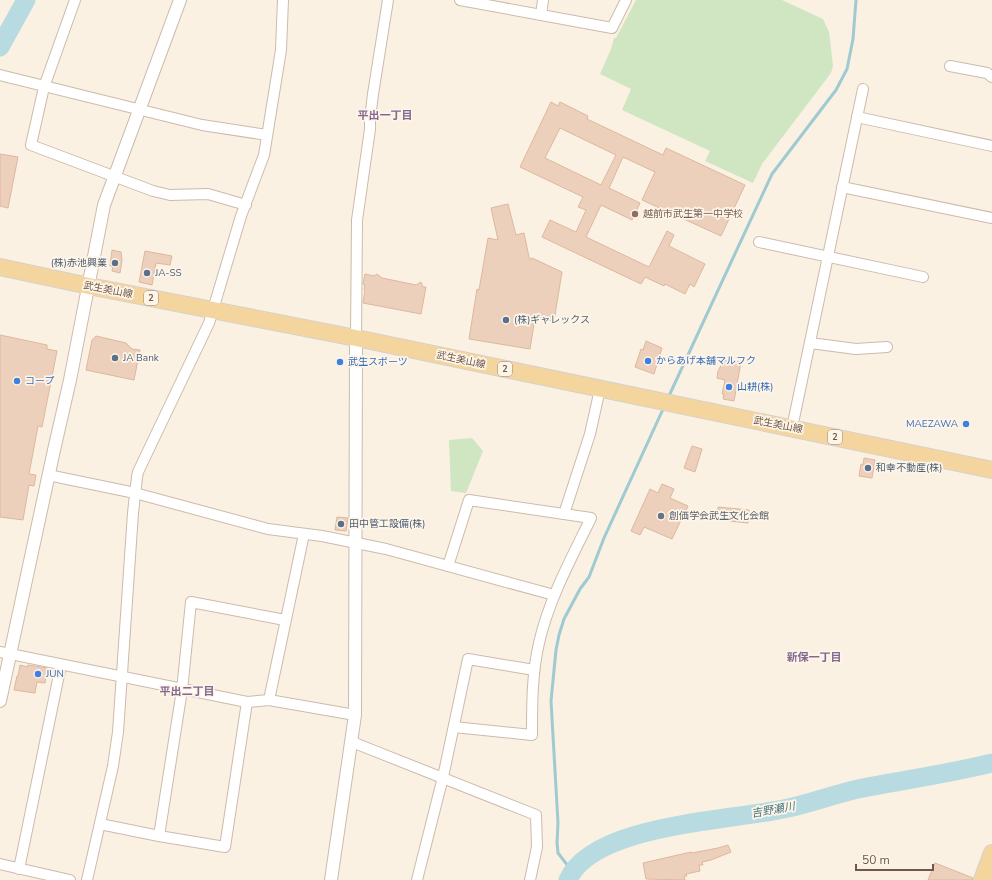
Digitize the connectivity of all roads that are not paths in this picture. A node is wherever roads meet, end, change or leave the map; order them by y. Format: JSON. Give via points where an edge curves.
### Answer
{"nodes":[{"id":1,"x":75,"y":0,"type":"edge"},
{"id":2,"x":180,"y":0,"type":"edge"},
{"id":3,"x":283,"y":0,"type":"edge"},
{"id":4,"x":388,"y":0,"type":"edge"},
{"id":5,"x":460,"y":0,"type":"edge"},
{"id":6,"x":543,"y":0,"type":"edge"},
{"id":7,"x":626,"y":0,"type":"edge"},
{"id":8,"x":541,"y":15,"type":"junction"},
{"id":9,"x":950,"y":66,"type":"dead end"},
{"id":10,"x":0,"y":76,"type":"edge"},
{"id":11,"x":992,"y":77,"type":"edge"},
{"id":12,"x":44,"y":87,"type":"junction"},
{"id":13,"x":863,"y":89,"type":"dead end"},
{"id":14,"x":139,"y":109,"type":"junction"},
{"id":15,"x":857,"y":117,"type":"junction"},
{"id":16,"x":267,"y":135,"type":"junction"},
{"id":17,"x":992,"y":146,"type":"edge"},
{"id":18,"x":115,"y":177,"type":"junction"},
{"id":19,"x":842,"y":187,"type":"junction"},
{"id":20,"x":246,"y":205,"type":"junction"},
{"id":21,"x":992,"y":218,"type":"edge"},
{"id":22,"x":759,"y":242,"type":"dead end"},
{"id":23,"x":828,"y":257,"type":"junction"},
{"id":24,"x":0,"y":267,"type":"edge"},
{"id":25,"x":923,"y":277,"type":"dead end"},
{"id":26,"x":89,"y":286,"type":"junction"},
{"id":27,"x":213,"y":310,"type":"junction"},
{"id":28,"x":356,"y":338,"type":"junction"},
{"id":29,"x":810,"y":343,"type":"junction"},
{"id":30,"x":887,"y":347,"type":"dead end"},
{"id":31,"x":600,"y":389,"type":"junction"},
{"id":32,"x":792,"y":428,"type":"junction"},
{"id":33,"x":992,"y":470,"type":"edge"},
{"id":34,"x":48,"y":475,"type":"junction"},
{"id":35,"x":135,"y":493,"type":"junction"},
{"id":36,"x":564,"y":514,"type":"junction"},
{"id":37,"x":304,"y":534,"type":"junction"},
{"id":38,"x":355,"y":543,"type":"junction"},
{"id":39,"x":448,"y":566,"type":"junction"},
{"id":40,"x":554,"y":595,"type":"junction"},
{"id":41,"x":285,"y":620,"type":"junction"},
{"id":42,"x":5,"y":654,"type":"edge"},
{"id":43,"x":61,"y":665,"type":"junction"},
{"id":44,"x":534,"y":670,"type":"junction"},
{"id":45,"x":123,"y":678,"type":"junction"},
{"id":46,"x":182,"y":690,"type":"junction"},
{"id":47,"x":268,"y":700,"type":"junction"},
{"id":48,"x":0,"y":701,"type":"edge"},
{"id":49,"x":247,"y":702,"type":"junction"},
{"id":50,"x":355,"y":714,"type":"junction"},
{"id":51,"x":454,"y":727,"type":"junction"},
{"id":52,"x":352,"y":742,"type":"junction"},
{"id":53,"x":443,"y":778,"type":"junction"},
{"id":54,"x":100,"y":824,"type":"junction"},
{"id":55,"x":159,"y":836,"type":"junction"},
{"id":56,"x":992,"y":853,"type":"edge"},
{"id":57,"x":0,"y":864,"type":"edge"},
{"id":58,"x":19,"y":868,"type":"junction"},
{"id":59,"x":70,"y":880,"type":"edge"},
{"id":60,"x":87,"y":880,"type":"edge"},
{"id":61,"x":331,"y":880,"type":"edge"},
{"id":62,"x":417,"y":880,"type":"edge"},
{"id":63,"x":530,"y":880,"type":"edge"},
{"id":64,"x":982,"y":880,"type":"edge"}],
"edges":[{"from":1,"to":12,"type":"street"},
{"from":2,"to":14,"type":"street"},
{"from":3,"to":16,"type":"street","via":[[281,50]]},
{"from":4,"to":28,"type":"street","via":[[356,220]]},
{"from":5,"to":8,"type":"street"},
{"from":6,"to":8,"type":"street"},
{"from":7,"to":8,"type":"street","via":[[612,28]]},
{"from":9,"to":11,"type":"street","via":[[988,73]]},
{"from":10,"to":12,"type":"street"},
{"from":12,"to":14,"type":"street"},
{"from":12,"to":18,"type":"street","via":[[32,145]]},
{"from":13,"to":15,"type":"street"},
{"from":14,"to":16,"type":"street","via":[[202,125]]},
{"from":14,"to":18,"type":"street"},
{"from":15,"to":17,"type":"street"},
{"from":15,"to":19,"type":"street"},
{"from":16,"to":20,"type":"street","via":[[264,155]]},
{"from":18,"to":20,"type":"street","via":[[170,195],[208,194]]},
{"from":18,"to":26,"type":"street","via":[[104,205]]},
{"from":19,"to":21,"type":"street"},
{"from":19,"to":23,"type":"street"},
{"from":20,"to":27,"type":"street"},
{"from":22,"to":23,"type":"street"},
{"from":23,"to":25,"type":"street"},
{"from":23,"to":29,"type":"street"},
{"from":24,"to":26,"type":"main road","name":"武生美山線","number":"2"},
{"from":26,"to":27,"type":"main road","name":"武生美山線","number":"2"},
{"from":26,"to":34,"type":"street"},
{"from":27,"to":28,"type":"main road","name":"武生美山線","number":"2"},
{"from":27,"to":35,"type":"street","via":[[138,472]]},
{"from":28,"to":31,"type":"main road","name":"武生美山線","number":"2"},
{"from":28,"to":38,"type":"street"},
{"from":29,"to":30,"type":"street","via":[[856,349]]},
{"from":29,"to":32,"type":"street"},
{"from":31,"to":32,"type":"main road","name":"武生美山線","number":"2"},
{"from":31,"to":36,"type":"street","via":[[590,434]]},
{"from":32,"to":33,"type":"main road","name":"武生美山線","number":"2"},
{"from":34,"to":35,"type":"street"},
{"from":34,"to":42,"type":"street"},
{"from":35,"to":37,"type":"street","via":[[268,529]]},
{"from":35,"to":45,"type":"street"},
{"from":36,"to":39,"type":"street","via":[[469,500]]},
{"from":36,"to":40,"type":"street","via":[[591,518]]},
{"from":37,"to":38,"type":"street"},
{"from":37,"to":41,"type":"street"},
{"from":38,"to":39,"type":"street"},
{"from":38,"to":50,"type":"street"},
{"from":39,"to":40,"type":"street"},
{"from":40,"to":44,"type":"street","via":[[539,642]]},
{"from":41,"to":46,"type":"street","via":[[191,602]]},
{"from":41,"to":47,"type":"street"},
{"from":42,"to":43,"type":"street"},
{"from":42,"to":48,"type":"street"},
{"from":43,"to":45,"type":"street"},
{"from":43,"to":58,"type":"street"},
{"from":44,"to":51,"type":"street","via":[[468,659]]},
{"from":44,"to":51,"type":"street","via":[[532,734]]},
{"from":45,"to":46,"type":"street"},
{"from":45,"to":54,"type":"street","via":[[118,738]]},
{"from":46,"to":49,"type":"street"},
{"from":46,"to":55,"type":"street"},
{"from":47,"to":49,"type":"street"},
{"from":47,"to":50,"type":"street"},
{"from":49,"to":55,"type":"street","via":[[225,847]]},
{"from":50,"to":52,"type":"street"},
{"from":51,"to":53,"type":"street"},
{"from":52,"to":53,"type":"street"},
{"from":52,"to":61,"type":"street"},
{"from":53,"to":62,"type":"street"},
{"from":53,"to":63,"type":"street","via":[[536,815],[537,847]]},
{"from":54,"to":55,"type":"street"},
{"from":54,"to":60,"type":"street"},
{"from":56,"to":64,"type":"main road"},
{"from":57,"to":58,"type":"street"},
{"from":58,"to":59,"type":"street"}]}
